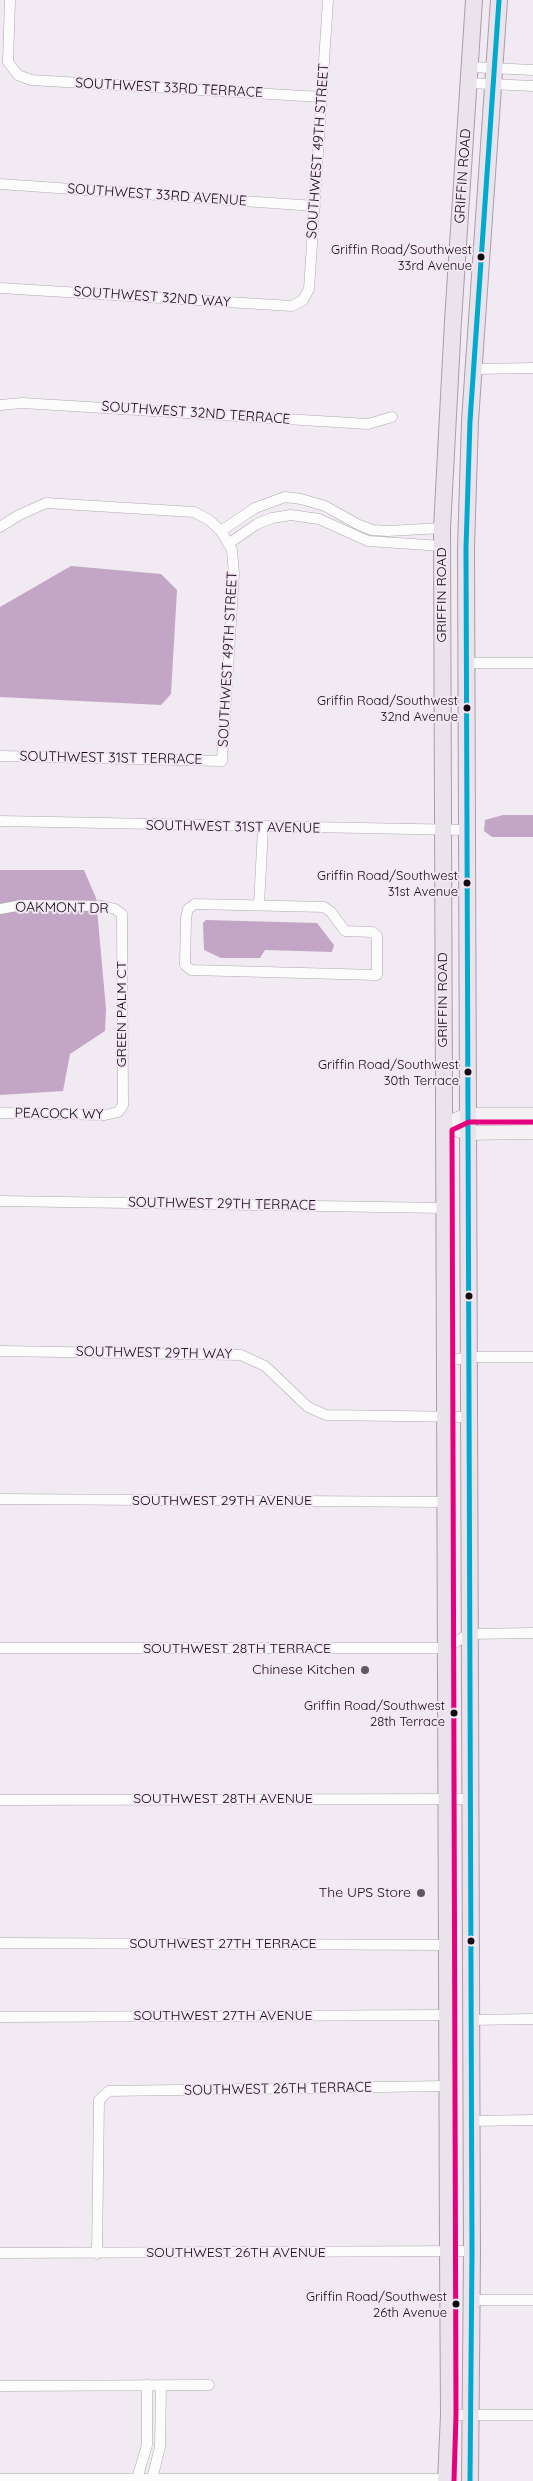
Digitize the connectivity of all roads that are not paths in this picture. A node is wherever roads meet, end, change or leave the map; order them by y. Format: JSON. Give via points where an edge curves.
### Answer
{"nodes":[{"id":1,"x":10,"y":0,"type":"edge"},
{"id":2,"x":328,"y":0,"type":"edge"},
{"id":3,"x":474,"y":0,"type":"edge"},
{"id":4,"x":499,"y":0,"type":"edge"},
{"id":5,"x":533,"y":70,"type":"edge"},
{"id":6,"x":469,"y":75,"type":"junction"},
{"id":7,"x":494,"y":76,"type":"junction"},
{"id":8,"x":533,"y":86,"type":"edge"},
{"id":9,"x":321,"y":97,"type":"junction"},
{"id":10,"x":0,"y":184,"type":"edge"},
{"id":11,"x":315,"y":206,"type":"junction"},
{"id":12,"x":0,"y":288,"type":"edge"},
{"id":13,"x":303,"y":300,"type":"joint"},
{"id":14,"x":453,"y":321,"type":"junction"},
{"id":15,"x":533,"y":368,"type":"edge"},
{"id":16,"x":474,"y":369,"type":"junction"},
{"id":17,"x":450,"y":378,"type":"junction"},
{"id":18,"x":0,"y":406,"type":"edge"},
{"id":19,"x":392,"y":417,"type":"dead end"},
{"id":20,"x":470,"y":421,"type":"junction"},
{"id":21,"x":0,"y":527,"type":"edge"},
{"id":22,"x":442,"y":528,"type":"junction"},
{"id":23,"x":221,"y":531,"type":"junction"},
{"id":24,"x":228,"y":544,"type":"junction"},
{"id":25,"x":442,"y":546,"type":"junction"},
{"id":26,"x":442,"y":605,"type":"junction"},
{"id":27,"x":464,"y":663,"type":"junction"},
{"id":28,"x":533,"y":663,"type":"edge"},
{"id":29,"x":0,"y":756,"type":"edge"},
{"id":30,"x":222,"y":761,"type":"joint"},
{"id":31,"x":0,"y":821,"type":"edge"},
{"id":32,"x":262,"y":828,"type":"junction"},
{"id":33,"x":465,"y":830,"type":"junction"},
{"id":34,"x":442,"y":831,"type":"junction"},
{"id":35,"x":260,"y":905,"type":"junction"},
{"id":36,"x":0,"y":909,"type":"edge"},
{"id":37,"x":122,"y":914,"type":"joint"},
{"id":38,"x":118,"y":1112,"type":"joint"},
{"id":39,"x":0,"y":1113,"type":"edge"},
{"id":40,"x":467,"y":1115,"type":"junction"},
{"id":41,"x":533,"y":1115,"type":"edge"},
{"id":42,"x":444,"y":1124,"type":"junction"},
{"id":43,"x":467,"y":1132,"type":"junction"},
{"id":44,"x":533,"y":1132,"type":"edge"},
{"id":45,"x":0,"y":1200,"type":"edge"},
{"id":46,"x":444,"y":1208,"type":"junction"},
{"id":47,"x":0,"y":1351,"type":"edge"},
{"id":48,"x":468,"y":1357,"type":"junction"},
{"id":49,"x":533,"y":1357,"type":"edge"},
{"id":50,"x":444,"y":1362,"type":"junction"},
{"id":51,"x":444,"y":1417,"type":"junction"},
{"id":52,"x":468,"y":1417,"type":"junction"},
{"id":53,"x":0,"y":1499,"type":"edge"},
{"id":54,"x":445,"y":1502,"type":"junction"},
{"id":55,"x":533,"y":1633,"type":"edge"},
{"id":56,"x":469,"y":1634,"type":"junction"},
{"id":57,"x":0,"y":1648,"type":"edge"},
{"id":58,"x":446,"y":1648,"type":"junction"},
{"id":59,"x":470,"y":1798,"type":"junction"},
{"id":60,"x":446,"y":1799,"type":"junction"},
{"id":61,"x":0,"y":1800,"type":"edge"},
{"id":62,"x":0,"y":1943,"type":"edge"},
{"id":63,"x":447,"y":1945,"type":"junction"},
{"id":64,"x":447,"y":1979,"type":"junction"},
{"id":65,"x":447,"y":2015,"type":"junction"},
{"id":66,"x":0,"y":2017,"type":"edge"},
{"id":67,"x":533,"y":2019,"type":"edge"},
{"id":68,"x":471,"y":2020,"type":"junction"},
{"id":69,"x":471,"y":2056,"type":"junction"},
{"id":70,"x":447,"y":2086,"type":"junction"},
{"id":71,"x":533,"y":2120,"type":"edge"},
{"id":72,"x":471,"y":2121,"type":"junction"},
{"id":73,"x":448,"y":2251,"type":"junction"},
{"id":74,"x":472,"y":2251,"type":"junction"},
{"id":75,"x":0,"y":2253,"type":"edge"},
{"id":76,"x":97,"y":2254,"type":"junction"},
{"id":77,"x":472,"y":2300,"type":"junction"},
{"id":78,"x":533,"y":2300,"type":"edge"},
{"id":79,"x":147,"y":2385,"type":"junction"},
{"id":80,"x":161,"y":2385,"type":"junction"},
{"id":81,"x":209,"y":2385,"type":"dead end"},
{"id":82,"x":0,"y":2386,"type":"edge"},
{"id":83,"x":449,"y":2415,"type":"junction"},
{"id":84,"x":472,"y":2415,"type":"junction"},
{"id":85,"x":533,"y":2415,"type":"edge"},
{"id":86,"x":147,"y":2420,"type":"junction"},
{"id":87,"x":160,"y":2420,"type":"junction"},
{"id":88,"x":0,"y":2479,"type":"edge"},
{"id":89,"x":152,"y":2479,"type":"junction"},
{"id":90,"x":139,"y":2480,"type":"edge"},
{"id":91,"x":446,"y":2480,"type":"edge"},
{"id":92,"x":470,"y":2481,"type":"edge"}],
"edges":[{"from":1,"to":9,"type":"street","name":"SOUTHWEST 33RD TERRACE","via":[[8,62],[18,75],[31,80]]},
{"from":2,"to":9,"type":"street","name":"SOUTHWEST 49TH STREET"},
{"from":3,"to":6,"type":"main road","name":"GRIFFIN ROAD"},
{"from":4,"to":7,"type":"main road","name":"GRIFFIN ROAD"},
{"from":5,"to":7,"type":"street"},
{"from":6,"to":7,"type":"street"},
{"from":6,"to":7,"type":"street"},
{"from":6,"to":14,"type":"main road","name":"GRIFFIN ROAD"},
{"from":7,"to":8,"type":"street"},
{"from":7,"to":16,"type":"main road","name":"GRIFFIN ROAD"},
{"from":9,"to":11,"type":"street","name":"SOUTHWEST 49TH STREET"},
{"from":10,"to":11,"type":"street","name":"SOUTHWEST 33RD AVENUE"},
{"from":11,"to":13,"type":"street","name":"SOUTHWEST 49TH STREET","via":[[309,289]]},
{"from":12,"to":13,"type":"street","name":"SOUTHWEST 32ND WAY","via":[[292,306]]},
{"from":14,"to":16,"type":"main road","via":[[460,353]]},
{"from":14,"to":17,"type":"main road","name":"GRIFFIN ROAD"},
{"from":15,"to":16,"type":"street"},
{"from":16,"to":20,"type":"main road","name":"GRIFFIN ROAD"},
{"from":17,"to":20,"type":"main road","via":[[463,390]]},
{"from":17,"to":22,"type":"main road","name":"GRIFFIN ROAD"},
{"from":18,"to":19,"type":"street","name":"SOUTHWEST 32ND TERRACE","via":[[22,403],[368,424]]},
{"from":20,"to":27,"type":"main road","name":"GRIFFIN ROAD"},
{"from":21,"to":23,"type":"street","via":[[46,503],[194,512]]},
{"from":22,"to":23,"type":"street","via":[[372,530],[325,506],[285,497],[255,508]]},
{"from":22,"to":25,"type":"main road","name":"GRIFFIN ROAD"},
{"from":23,"to":24,"type":"street","name":"SOUTHWEST 49TH STREET"},
{"from":24,"to":25,"type":"street","via":[[257,524],[291,515],[320,519],[368,541]]},
{"from":24,"to":30,"type":"street","name":"SOUTHWEST 49TH STREET","via":[[233,555],[234,574]]},
{"from":25,"to":26,"type":"main road","name":"GRIFFIN ROAD"},
{"from":26,"to":27,"type":"main road","via":[[450,644]]},
{"from":26,"to":34,"type":"main road","name":"GRIFFIN ROAD"},
{"from":27,"to":28,"type":"street"},
{"from":27,"to":33,"type":"main road","name":"GRIFFIN ROAD"},
{"from":29,"to":30,"type":"street","name":"SOUTHWEST 31ST TERRACE"},
{"from":31,"to":32,"type":"street","name":"SOUTHWEST 31ST AVENUE"},
{"from":32,"to":34,"type":"street","name":"SOUTHWEST 31ST AVENUE"},
{"from":32,"to":35,"type":"street"},
{"from":33,"to":34,"type":"street","name":"SOUTHWEST 31ST AVENUE"},
{"from":33,"to":40,"type":"main road","name":"GRIFFIN ROAD"},
{"from":34,"to":42,"type":"main road","name":"GRIFFIN ROAD"},
{"from":35,"to":35,"type":"street","via":[[324,907],[346,931],[372,932],[377,936],[377,975],[191,970],[185,965],[188,908],[195,904]]},
{"from":36,"to":37,"type":"street","name":"OAKMONT DR","via":[[22,905],[103,906]]},
{"from":37,"to":38,"type":"street","name":"GREEN PALM CT","via":[[123,1106]]},
{"from":38,"to":39,"type":"street","name":"PEACOCK WY","via":[[105,1115]]},
{"from":40,"to":41,"type":"main road"},
{"from":40,"to":42,"type":"main road"},
{"from":40,"to":43,"type":"main road","name":"GRIFFIN ROAD"},
{"from":42,"to":43,"type":"main road"},
{"from":42,"to":46,"type":"main road","name":"GRIFFIN ROAD"},
{"from":43,"to":44,"type":"main road"},
{"from":43,"to":48,"type":"main road","name":"GRIFFIN ROAD"},
{"from":45,"to":46,"type":"street","name":"SOUTHWEST 29TH TERRACE"},
{"from":46,"to":50,"type":"main road","name":"GRIFFIN ROAD"},
{"from":47,"to":51,"type":"street","name":"SOUTHWEST 29TH WAY","via":[[241,1355],[265,1366],[308,1407],[326,1414]]},
{"from":48,"to":49,"type":"street"},
{"from":48,"to":50,"type":"street"},
{"from":48,"to":52,"type":"main road","name":"GRIFFIN ROAD"},
{"from":50,"to":51,"type":"main road","name":"GRIFFIN ROAD"},
{"from":51,"to":52,"type":"street","name":"SOUTHWEST 29TH WAY"},
{"from":51,"to":54,"type":"main road","name":"GRIFFIN ROAD"},
{"from":52,"to":56,"type":"main road","name":"GRIFFIN ROAD"},
{"from":53,"to":54,"type":"street","name":"SOUTHWEST 29TH AVENUE"},
{"from":54,"to":58,"type":"main road","name":"GRIFFIN ROAD"},
{"from":55,"to":56,"type":"street"},
{"from":56,"to":58,"type":"street"},
{"from":56,"to":59,"type":"main road","name":"GRIFFIN ROAD"},
{"from":57,"to":58,"type":"street","name":"SOUTHWEST 28TH TERRACE"},
{"from":58,"to":60,"type":"main road","name":"GRIFFIN ROAD"},
{"from":59,"to":60,"type":"street","name":"SOUTHWEST 28TH AVENUE"},
{"from":59,"to":68,"type":"main road","name":"GRIFFIN ROAD"},
{"from":60,"to":61,"type":"street","name":"SOUTHWEST 28TH AVENUE"},
{"from":60,"to":63,"type":"main road","name":"GRIFFIN ROAD"},
{"from":62,"to":63,"type":"street","name":"SOUTHWEST 27TH TERRACE"},
{"from":63,"to":64,"type":"main road","name":"GRIFFIN ROAD"},
{"from":64,"to":65,"type":"main road","name":"GRIFFIN ROAD"},
{"from":64,"to":68,"type":"main road"},
{"from":65,"to":66,"type":"street","name":"SOUTHWEST 27TH AVENUE"},
{"from":65,"to":69,"type":"main road"},
{"from":65,"to":70,"type":"main road","name":"GRIFFIN ROAD"},
{"from":67,"to":68,"type":"street"},
{"from":68,"to":69,"type":"main road","name":"GRIFFIN ROAD"},
{"from":69,"to":72,"type":"main road","name":"GRIFFIN ROAD"},
{"from":70,"to":73,"type":"main road","name":"GRIFFIN ROAD"},
{"from":70,"to":76,"type":"street","name":"SOUTHWEST 26TH TERRACE","via":[[109,2091],[99,2100]]},
{"from":71,"to":72,"type":"street"},
{"from":72,"to":74,"type":"main road","name":"GRIFFIN ROAD"},
{"from":73,"to":74,"type":"street","name":"SOUTHWEST 26TH AVENUE"},
{"from":73,"to":76,"type":"street","name":"SOUTHWEST 26TH AVENUE"},
{"from":73,"to":83,"type":"main road","name":"GRIFFIN ROAD"},
{"from":74,"to":77,"type":"main road","name":"GRIFFIN ROAD"},
{"from":75,"to":76,"type":"street","name":"SOUTHWEST 26TH AVENUE"},
{"from":77,"to":78,"type":"street"},
{"from":77,"to":84,"type":"main road","name":"GRIFFIN ROAD"},
{"from":79,"to":80,"type":"street"},
{"from":79,"to":82,"type":"street"},
{"from":79,"to":86,"type":"street"},
{"from":80,"to":81,"type":"street"},
{"from":80,"to":87,"type":"street"},
{"from":83,"to":84,"type":"street"},
{"from":83,"to":91,"type":"main road","name":"GRIFFIN ROAD"},
{"from":84,"to":85,"type":"street"},
{"from":84,"to":92,"type":"main road","name":"GRIFFIN ROAD"},
{"from":86,"to":87,"type":"street"},
{"from":86,"to":90,"type":"street","via":[[147,2445]]},
{"from":87,"to":89,"type":"street","via":[[160,2447]]},
{"from":88,"to":90,"type":"street"},
{"from":89,"to":90,"type":"street"},
{"from":89,"to":91,"type":"street"}]}
